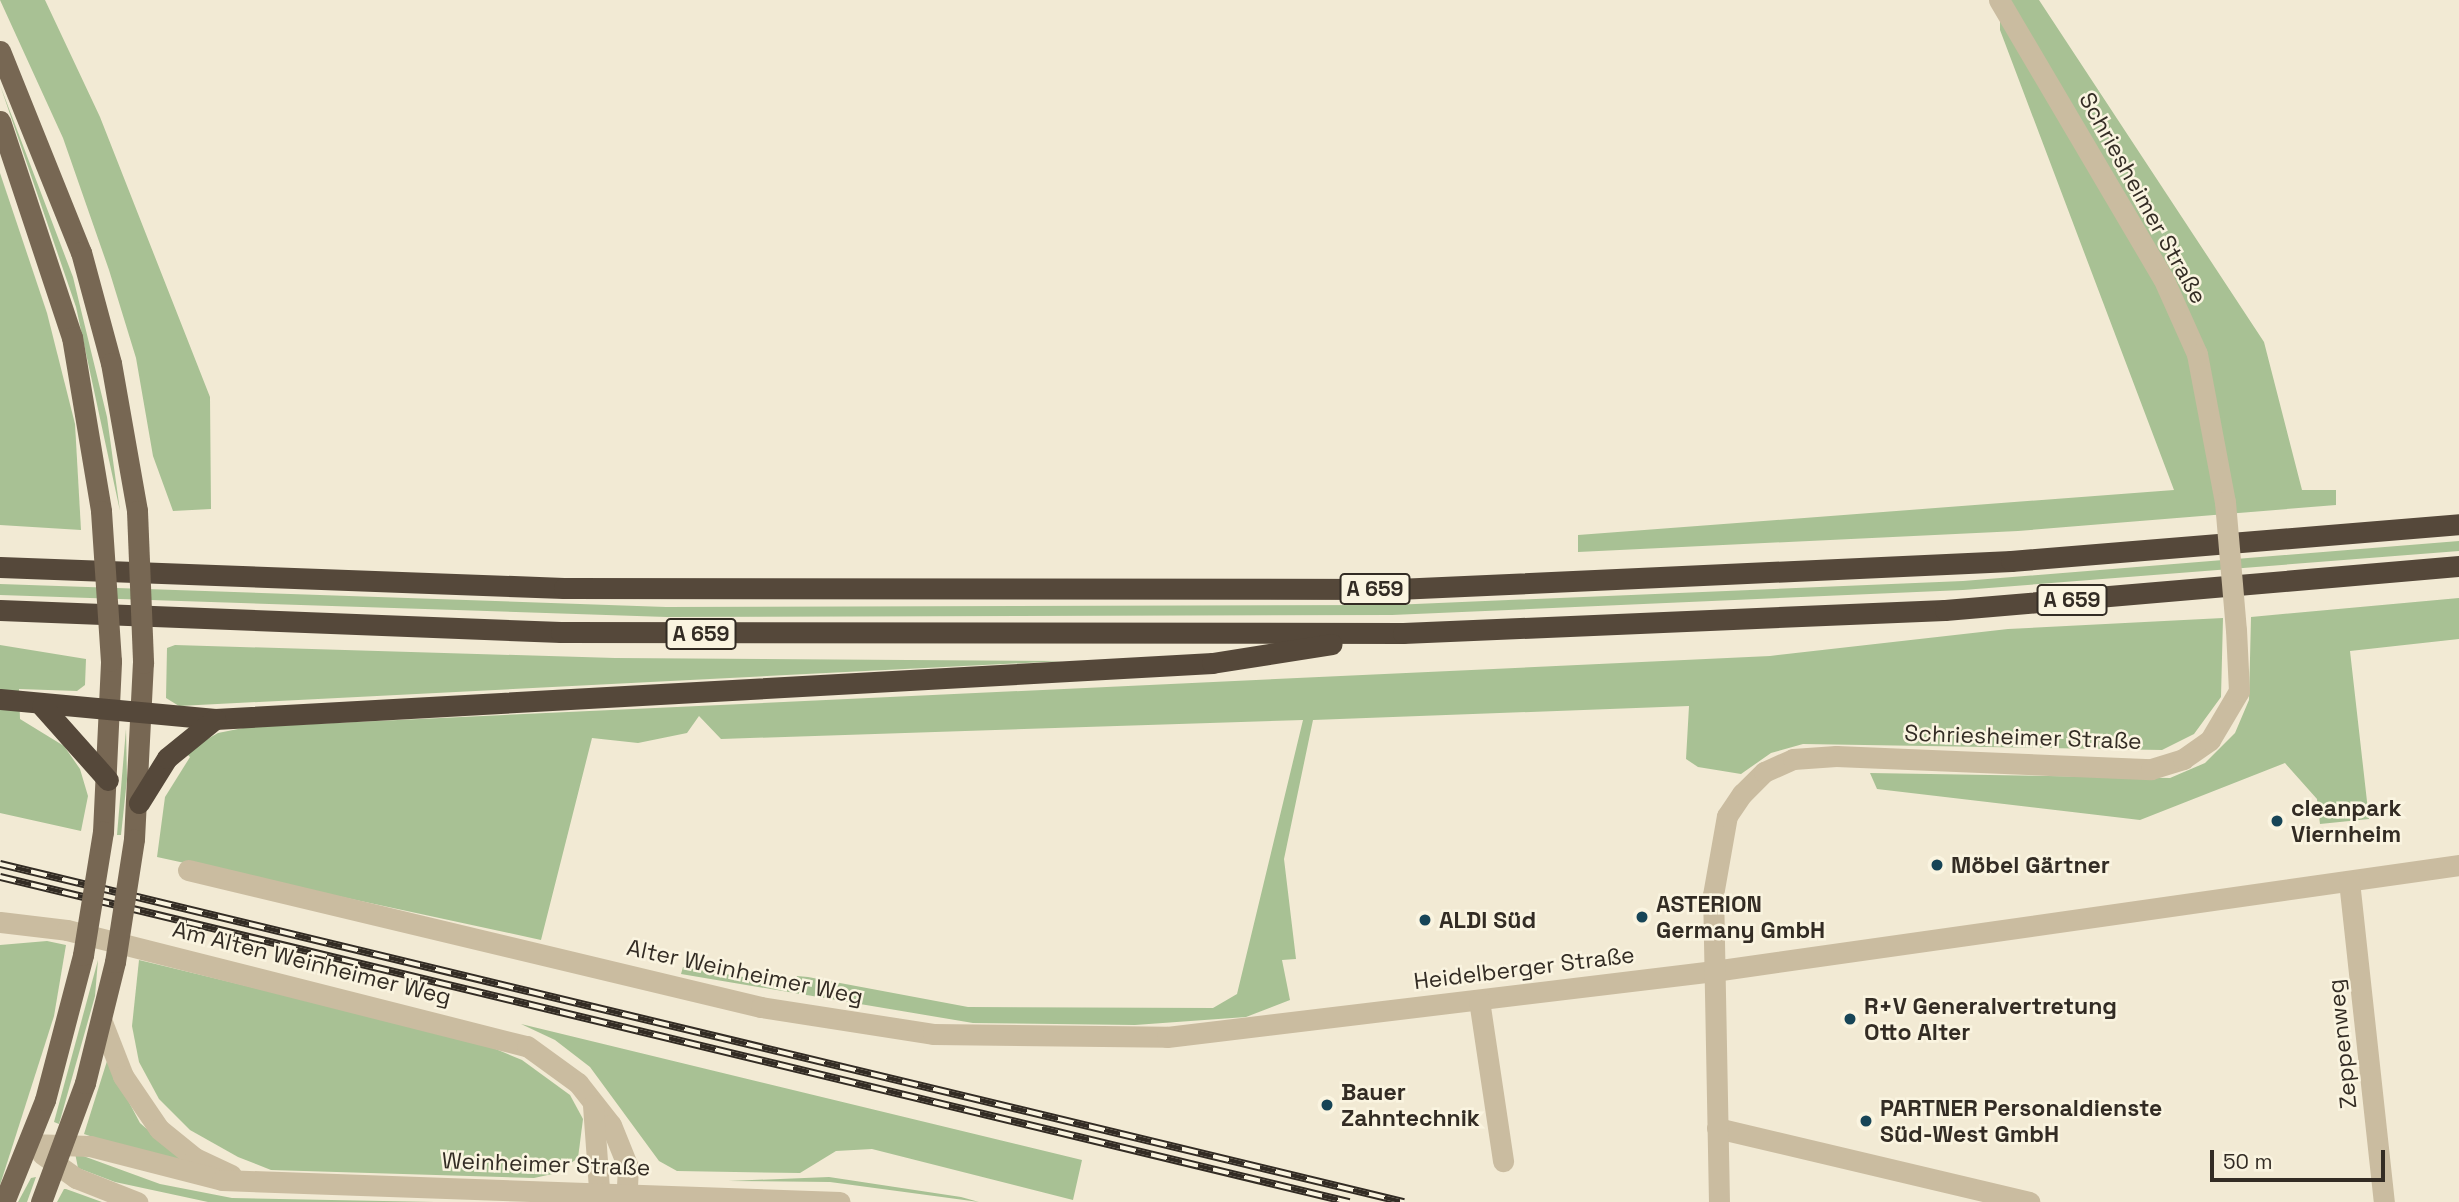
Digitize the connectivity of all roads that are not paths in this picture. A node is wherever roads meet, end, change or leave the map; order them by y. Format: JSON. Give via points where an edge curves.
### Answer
{"nodes":[{"id":1,"x":1999,"y":0,"type":"edge"},
{"id":2,"x":0,"y":51,"type":"edge"},
{"id":3,"x":0,"y":121,"type":"edge"},
{"id":4,"x":2459,"y":524,"type":"edge"},
{"id":5,"x":2459,"y":566,"type":"edge"},
{"id":6,"x":0,"y":567,"type":"edge"},
{"id":7,"x":0,"y":610,"type":"edge"},
{"id":8,"x":1403,"y":633,"type":"junction"},
{"id":9,"x":0,"y":699,"type":"edge"},
{"id":10,"x":42,"y":706,"type":"junction"},
{"id":11,"x":111,"y":714,"type":"junction"},
{"id":12,"x":142,"y":716,"type":"junction"},
{"id":13,"x":215,"y":719,"type":"junction"},
{"id":14,"x":108,"y":780,"type":"junction"},
{"id":15,"x":139,"y":803,"type":"junction"},
{"id":16,"x":2459,"y":865,"type":"edge"},
{"id":17,"x":188,"y":870,"type":"dead end"},
{"id":18,"x":2349,"y":881,"type":"junction"},
{"id":19,"x":0,"y":922,"type":"edge"},
{"id":20,"x":1714,"y":971,"type":"junction"},
{"id":21,"x":1479,"y":1000,"type":"junction"},
{"id":22,"x":1302,"y":1020,"type":"joint"},
{"id":23,"x":102,"y":1022,"type":"junction"},
{"id":24,"x":592,"y":1099,"type":"junction"},
{"id":25,"x":1717,"y":1128,"type":"junction"},
{"id":26,"x":64,"y":1142,"type":"junction"},
{"id":27,"x":30,"y":1144,"type":"junction"},
{"id":28,"x":1503,"y":1161,"type":"dead end"},
{"id":29,"x":55,"y":1165,"type":"junction"},
{"id":30,"x":249,"y":1182,"type":"junction"},
{"id":31,"x":598,"y":1197,"type":"edge"},
{"id":32,"x":628,"y":1198,"type":"edge"},
{"id":33,"x":4,"y":1202,"type":"edge"},
{"id":34,"x":41,"y":1202,"type":"edge"},
{"id":35,"x":137,"y":1202,"type":"edge"},
{"id":36,"x":840,"y":1202,"type":"edge"},
{"id":37,"x":1719,"y":1202,"type":"edge"},
{"id":38,"x":2029,"y":1202,"type":"edge"},
{"id":39,"x":2384,"y":1202,"type":"edge"}],
"edges":[{"from":1,"to":20,"type":"street","name":"Schriesheimer Straße","bridge":true,"via":[[2163,278],[2197,354],[2225,502],[2239,691],[2227,717],[2183,759],[2151,769],[1836,756],[1793,759],[1764,772],[1727,816],[1713,895]]},
{"from":2,"to":12,"type":"main road","bridge":true,"via":[[81,252],[111,363],[137,511]]},
{"from":3,"to":11,"type":"main road","bridge":true,"via":[[72,337],[102,511]]},
{"from":4,"to":6,"type":"highway","number":"A 659","via":[[2011,561],[1397,589],[564,588]]},
{"from":5,"to":8,"type":"highway","number":"A 659","via":[[1945,610]]},
{"from":7,"to":8,"type":"highway","number":"A 659","via":[[561,632]]},
{"from":8,"to":13,"type":"highway","via":[[1212,663]]},
{"from":9,"to":10,"type":"highway"},
{"from":10,"to":11,"type":"highway"},
{"from":10,"to":14,"type":"highway"},
{"from":11,"to":12,"type":"highway"},
{"from":11,"to":14,"type":"main road"},
{"from":12,"to":13,"type":"highway"},
{"from":12,"to":15,"type":"main road"},
{"from":13,"to":15,"type":"highway","via":[[167,758]]},
{"from":14,"to":27,"type":"main road","bridge":true,"via":[[83,955]]},
{"from":15,"to":23,"type":"main road","bridge":true},
{"from":16,"to":18,"type":"street","name":"Heidelberger Straße"},
{"from":17,"to":22,"type":"street","name":"Alter Weinheimer Weg","via":[[761,1007],[933,1034],[1167,1037]]},
{"from":18,"to":20,"type":"street","name":"Heidelberger Straße"},
{"from":18,"to":39,"type":"street","name":"Zeppenweg"},
{"from":19,"to":24,"type":"street","name":"Am Alten Weinheimer Weg","via":[[47,926],[503,1036],[545,1056]]},
{"from":20,"to":21,"type":"street","name":"Heidelberger Straße"},
{"from":20,"to":25,"type":"street","name":"Schriesheimer Straße"},
{"from":21,"to":22,"type":"street","name":"Heidelberger Straße"},
{"from":21,"to":28,"type":"street"},
{"from":23,"to":26,"type":"main road"},
{"from":23,"to":30,"type":"street","name":"Weinheimer Straße","via":[[122,1076],[159,1129],[195,1158]]},
{"from":24,"to":31,"type":"street"},
{"from":24,"to":32,"type":"street","name":"Am Alten Weinheimer Weg","via":[[625,1152]]},
{"from":25,"to":37,"type":"street","name":"Schriesheimer Straße"},
{"from":25,"to":38,"type":"street"},
{"from":26,"to":27,"type":"street","name":"Weinheimer Straße"},
{"from":26,"to":29,"type":"main road"},
{"from":26,"to":30,"type":"street","name":"Weinheimer Straße","via":[[191,1175]]},
{"from":27,"to":29,"type":"street"},
{"from":27,"to":33,"type":"main road"},
{"from":29,"to":34,"type":"main road"},
{"from":29,"to":35,"type":"street"},
{"from":30,"to":31,"type":"street","name":"Weinheimer Straße"},
{"from":31,"to":32,"type":"street","name":"Weinheimer Straße"},
{"from":32,"to":36,"type":"street","name":"Weinheimer Straße"}]}
